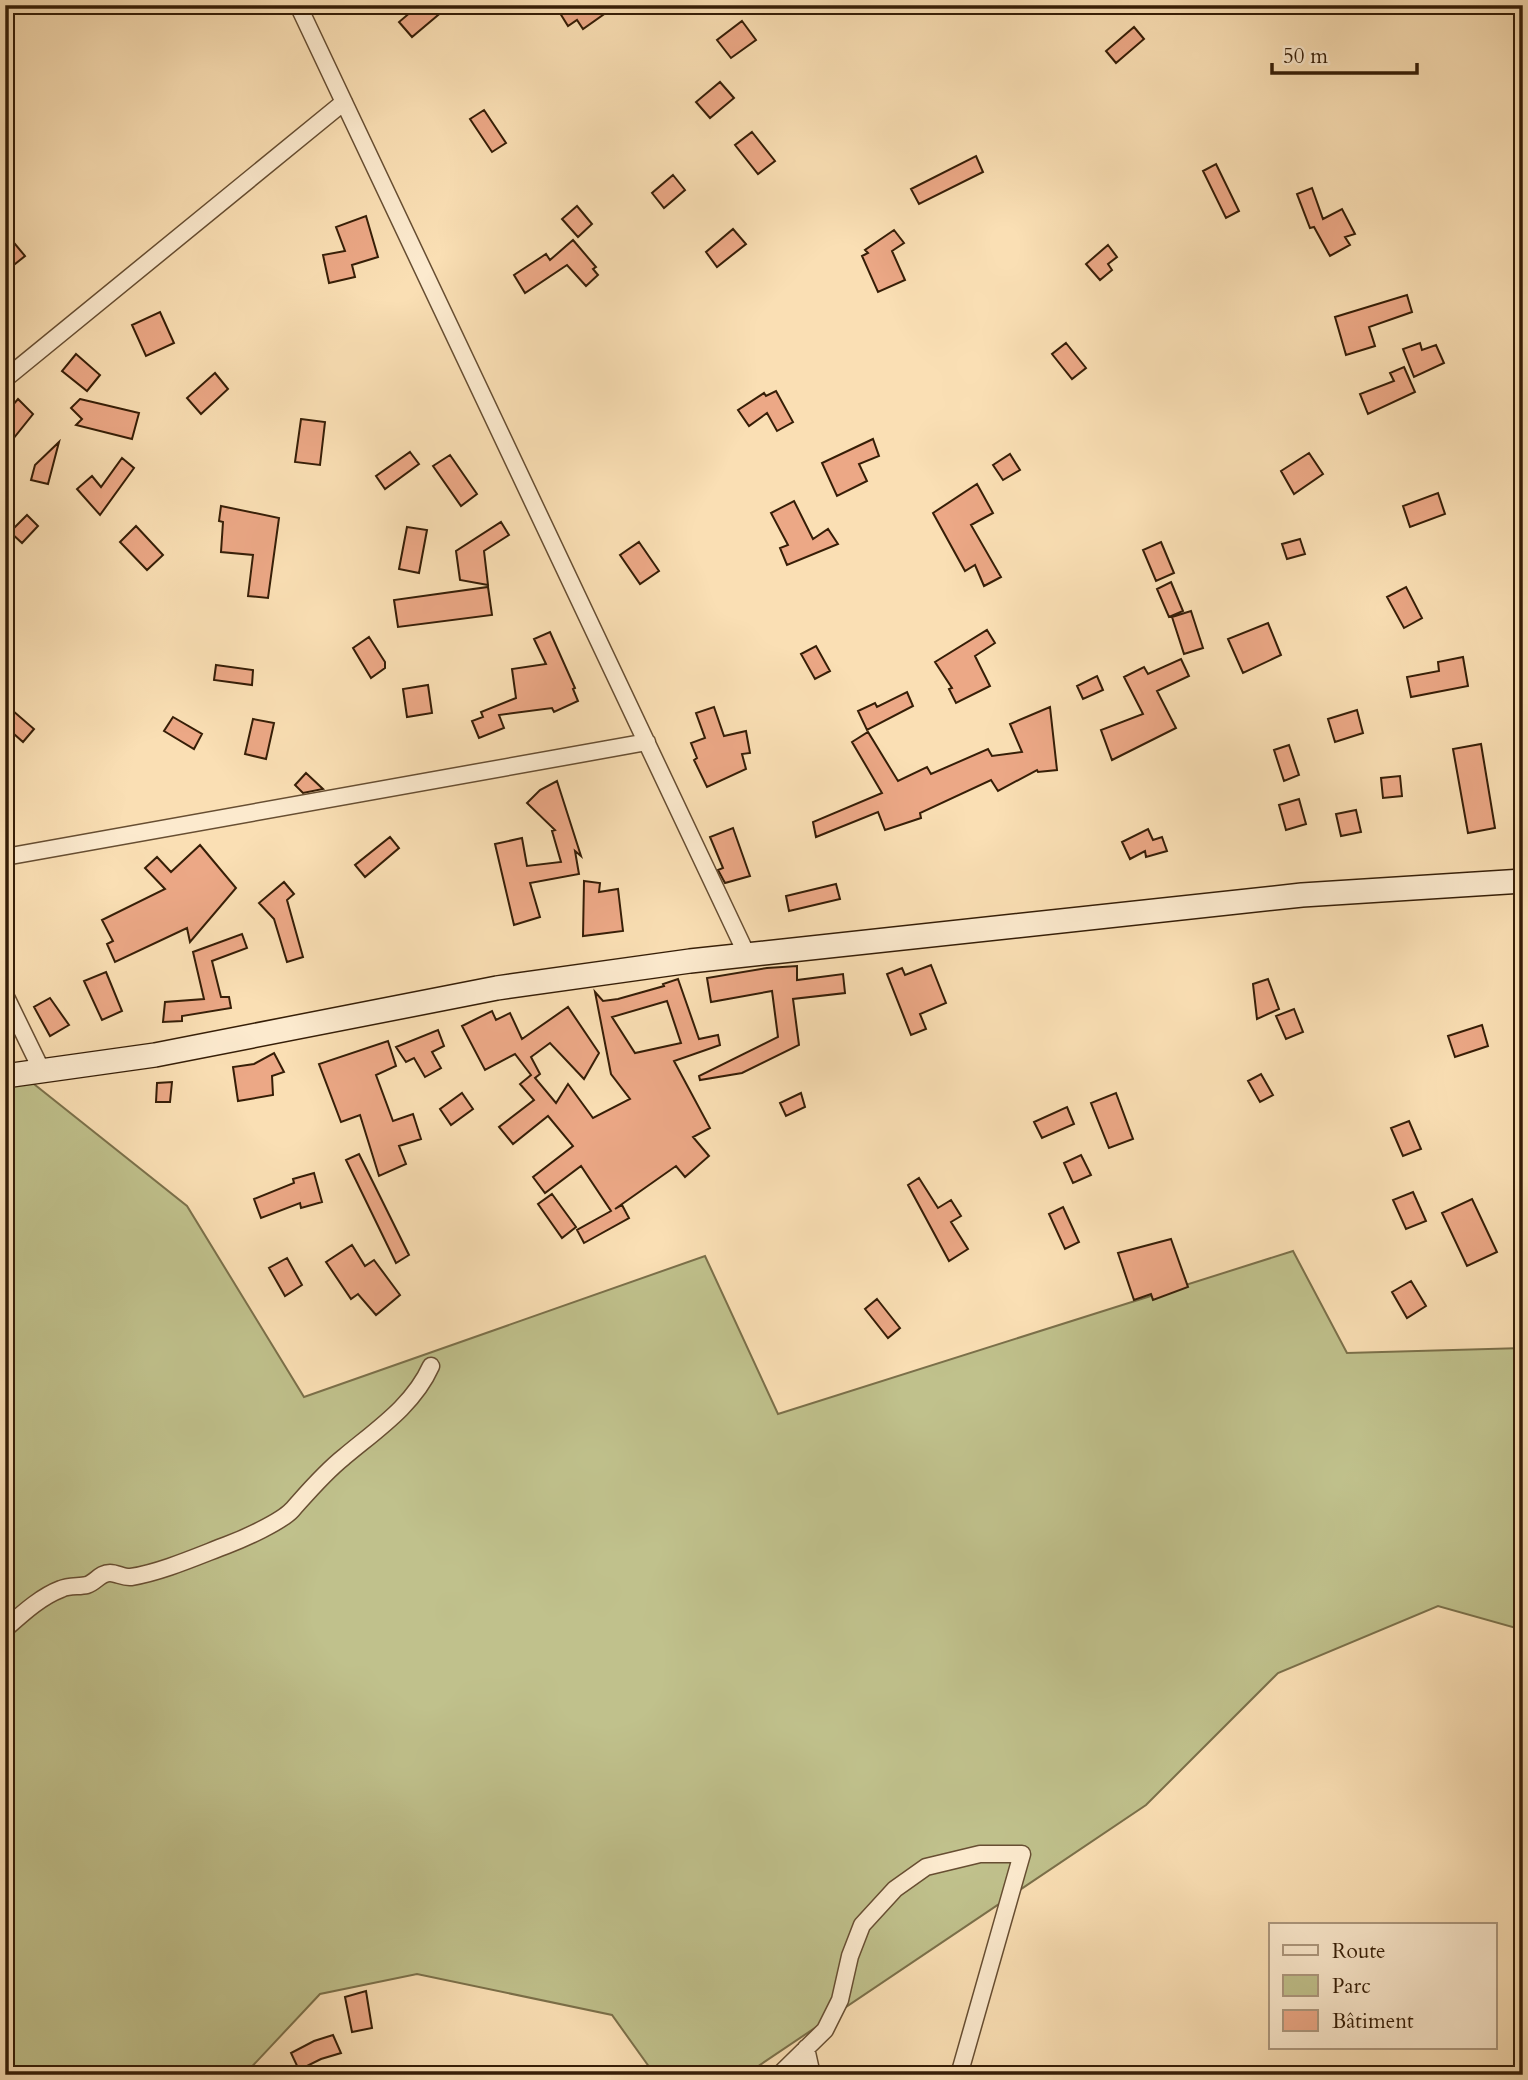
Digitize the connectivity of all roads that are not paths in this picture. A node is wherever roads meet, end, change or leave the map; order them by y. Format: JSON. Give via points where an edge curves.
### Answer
{"nodes":[{"id":1,"x":298,"y":5,"type":"edge"},
{"id":2,"x":344,"y":102,"type":"junction"},
{"id":3,"x":5,"y":379,"type":"edge"},
{"id":4,"x":647,"y":742,"type":"junction"},
{"id":5,"x":5,"y":857,"type":"edge"},
{"id":6,"x":1523,"y":881,"type":"edge"},
{"id":7,"x":747,"y":954,"type":"junction"},
{"id":8,"x":5,"y":995,"type":"edge"},
{"id":9,"x":42,"y":1071,"type":"junction"},
{"id":10,"x":5,"y":1076,"type":"edge"},
{"id":11,"x":431,"y":1366,"type":"dead end"},
{"id":12,"x":5,"y":1629,"type":"edge"},
{"id":13,"x":806,"y":2049,"type":"junction"},
{"id":14,"x":779,"y":2075,"type":"edge"},
{"id":15,"x":812,"y":2075,"type":"edge"},
{"id":16,"x":959,"y":2075,"type":"edge"}],
"edges":[{"from":1,"to":2,"type":"street"},
{"from":2,"to":3,"type":"street"},
{"from":2,"to":4,"type":"street"},
{"from":4,"to":5,"type":"street"},
{"from":4,"to":7,"type":"street"},
{"from":6,"to":7,"type":"main road","via":[[1303,895]]},
{"from":7,"to":9,"type":"main road","via":[[497,988],[155,1055]]},
{"from":8,"to":9,"type":"street"},
{"from":9,"to":10,"type":"main road"},
{"from":11,"to":12,"type":"street","via":[[407,1403],[324,1473],[278,1521],[183,1562],[129,1577],[109,1573],[89,1584],[62,1588]]},
{"from":13,"to":14,"type":"street"},
{"from":13,"to":15,"type":"street"},
{"from":13,"to":16,"type":"street","via":[[825,2030],[840,2000],[849,1956],[862,1925],[895,1889],[926,1867],[980,1854],[1022,1854]]}]}
